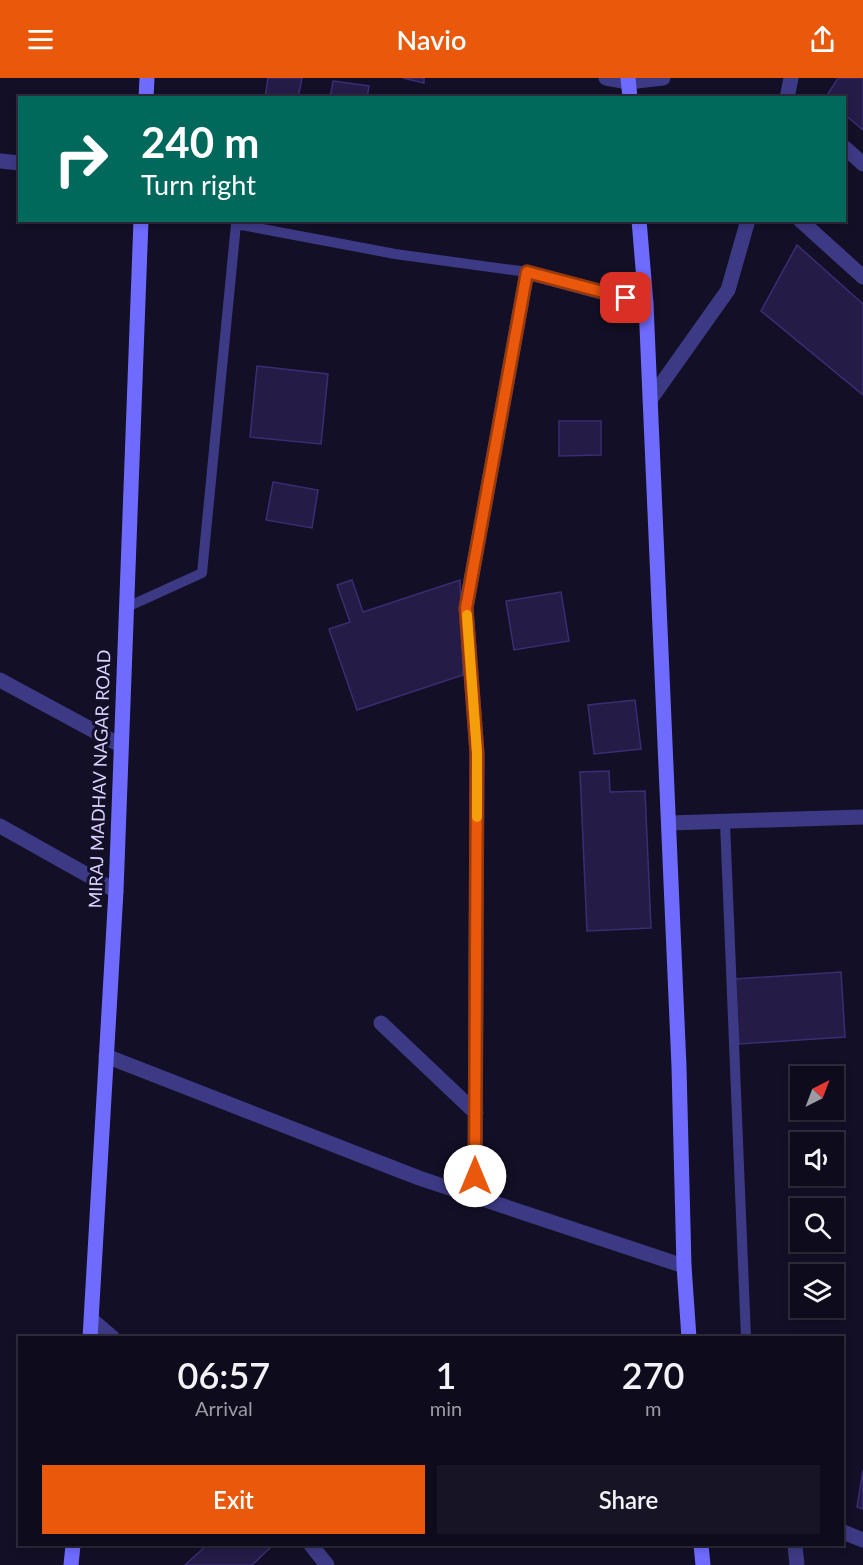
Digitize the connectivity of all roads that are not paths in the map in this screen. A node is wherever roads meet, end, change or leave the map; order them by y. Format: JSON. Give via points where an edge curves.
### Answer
{"nodes":[{"id":1,"x":147,"y":78,"type":"edge"},
{"id":2,"x":606,"y":78,"type":"edge"},
{"id":3,"x":663,"y":78,"type":"edge"},
{"id":4,"x":791,"y":78,"type":"edge"},
{"id":5,"x":629,"y":86,"type":"edge"},
{"id":6,"x":146,"y":96,"type":"edge"},
{"id":7,"x":788,"y":96,"type":"edge"},
{"id":8,"x":846,"y":149,"type":"edge"},
{"id":9,"x":0,"y":160,"type":"edge"},
{"id":10,"x":18,"y":163,"type":"edge"},
{"id":11,"x":863,"y":164,"type":"edge"},
{"id":12,"x":141,"y":222,"type":"edge"},
{"id":13,"x":639,"y":222,"type":"edge"},
{"id":14,"x":747,"y":222,"type":"edge"},
{"id":15,"x":802,"y":222,"type":"edge"},
{"id":16,"x":527,"y":272,"type":"junction"},
{"id":17,"x":863,"y":277,"type":"edge"},
{"id":18,"x":646,"y":303,"type":"junction"},
{"id":19,"x":650,"y":400,"type":"junction"},
{"id":20,"x":125,"y":608,"type":"junction"},
{"id":21,"x":0,"y":680,"type":"edge"},
{"id":22,"x":120,"y":745,"type":"junction"},
{"id":23,"x":863,"y":817,"type":"edge"},
{"id":24,"x":725,"y":822,"type":"junction"},
{"id":25,"x":669,"y":823,"type":"junction"},
{"id":26,"x":0,"y":826,"type":"edge"},
{"id":27,"x":116,"y":891,"type":"junction"},
{"id":28,"x":381,"y":1023,"type":"dead end"},
{"id":29,"x":106,"y":1056,"type":"junction"},
{"id":30,"x":476,"y":1113,"type":"junction"},
{"id":31,"x":475,"y":1197,"type":"junction"},
{"id":32,"x":684,"y":1266,"type":"junction"},
{"id":33,"x":92,"y":1320,"type":"junction"},
{"id":34,"x":90,"y":1336,"type":"edge"},
{"id":35,"x":111,"y":1336,"type":"edge"},
{"id":36,"x":689,"y":1336,"type":"edge"},
{"id":37,"x":746,"y":1336,"type":"edge"},
{"id":38,"x":844,"y":1532,"type":"edge"},
{"id":39,"x":863,"y":1540,"type":"edge"},
{"id":40,"x":73,"y":1546,"type":"edge"},
{"id":41,"x":311,"y":1546,"type":"edge"},
{"id":42,"x":701,"y":1546,"type":"edge"},
{"id":43,"x":795,"y":1546,"type":"edge"},
{"id":44,"x":71,"y":1565,"type":"edge"},
{"id":45,"x":327,"y":1565,"type":"edge"},
{"id":46,"x":703,"y":1565,"type":"edge"},
{"id":47,"x":797,"y":1565,"type":"edge"}],
"edges":[{"from":1,"to":6,"type":"street"},
{"from":2,"to":5,"type":"street"},
{"from":3,"to":5,"type":"street"},
{"from":4,"to":7,"type":"street"},
{"from":8,"to":11,"type":"street"},
{"from":9,"to":10,"type":"street"},
{"from":12,"to":20,"type":"street","name":"MIRAJ MADHAV NAGAR ROAD"},
{"from":13,"to":18,"type":"street"},
{"from":14,"to":19,"type":"street","via":[[728,290]]},
{"from":15,"to":17,"type":"street"},
{"from":16,"to":18,"type":"street"},
{"from":16,"to":20,"type":"lane","via":[[395,254],[236,225],[202,573]]},
{"from":16,"to":30,"type":"street","via":[[466,608],[477,753]]},
{"from":18,"to":19,"type":"street"},
{"from":19,"to":25,"type":"street"},
{"from":20,"to":22,"type":"street","name":"MIRAJ MADHAV NAGAR ROAD"},
{"from":21,"to":22,"type":"street"},
{"from":22,"to":27,"type":"street","name":"MIRAJ MADHAV NAGAR ROAD"},
{"from":23,"to":24,"type":"street"},
{"from":24,"to":25,"type":"street"},
{"from":24,"to":37,"type":"lane"},
{"from":25,"to":32,"type":"street"},
{"from":26,"to":27,"type":"street"},
{"from":27,"to":29,"type":"street","name":"MIRAJ MADHAV NAGAR ROAD"},
{"from":28,"to":30,"type":"street"},
{"from":29,"to":31,"type":"street"},
{"from":29,"to":33,"type":"street","name":"MIRAJ MADHAV NAGAR ROAD"},
{"from":30,"to":31,"type":"street"},
{"from":31,"to":32,"type":"street"},
{"from":32,"to":36,"type":"street"},
{"from":33,"to":34,"type":"street","name":"MIRAJ MADHAV NAGAR ROAD"},
{"from":33,"to":35,"type":"street"},
{"from":38,"to":39,"type":"street"},
{"from":40,"to":44,"type":"street"},
{"from":41,"to":45,"type":"street"},
{"from":42,"to":46,"type":"street"},
{"from":43,"to":47,"type":"street"}]}
